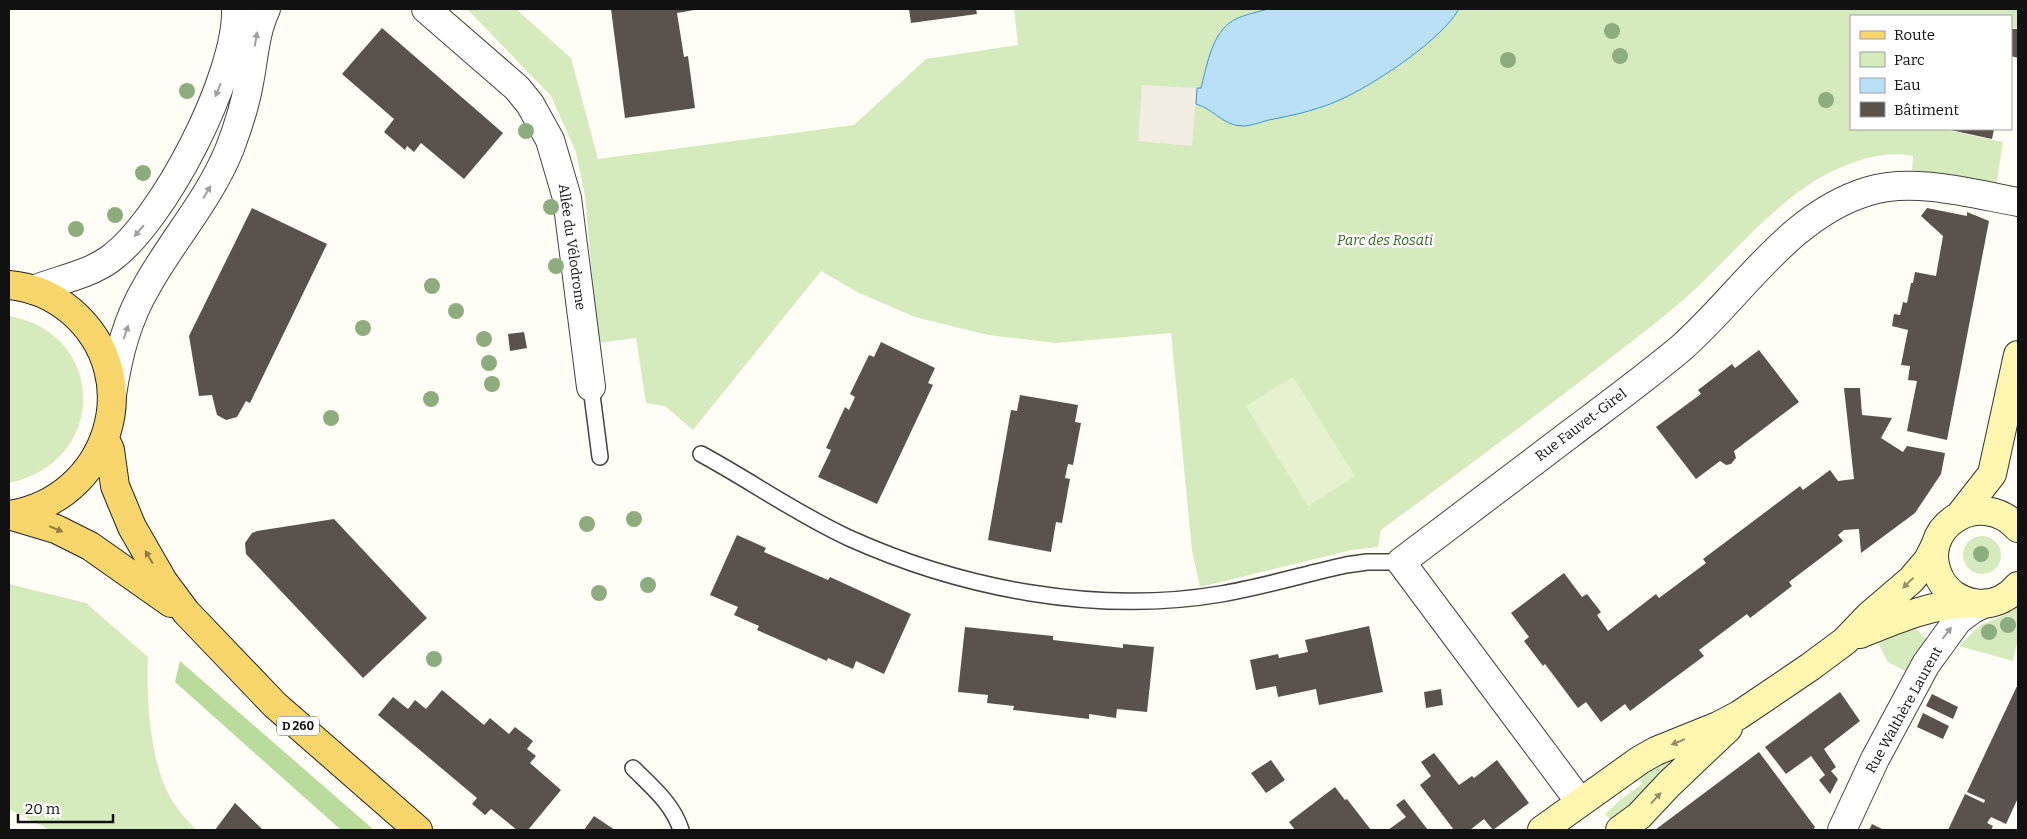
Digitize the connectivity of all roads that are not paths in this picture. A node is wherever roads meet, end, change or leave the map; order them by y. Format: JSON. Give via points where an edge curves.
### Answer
{"nodes":[{"id":1,"x":236,"y":9,"type":"edge"},
{"id":2,"x":266,"y":9,"type":"edge"},
{"id":3,"x":426,"y":9,"type":"edge"},
{"id":4,"x":2018,"y":202,"type":"edge"},
{"id":5,"x":21,"y":287,"type":"edge"},
{"id":6,"x":2018,"y":355,"type":"edge"},
{"id":7,"x":591,"y":387,"type":"joint"},
{"id":8,"x":112,"y":397,"type":"junction"},
{"id":9,"x":105,"y":439,"type":"junction"},
{"id":10,"x":701,"y":454,"type":"dead end"},
{"id":11,"x":600,"y":457,"type":"dead end"},
{"id":12,"x":1992,"y":474,"type":"junction"},
{"id":13,"x":9,"y":515,"type":"edge"},
{"id":14,"x":1960,"y":515,"type":"junction"},
{"id":15,"x":2016,"y":526,"type":"edge"},
{"id":16,"x":1936,"y":544,"type":"junction"},
{"id":17,"x":1401,"y":562,"type":"junction"},
{"id":18,"x":2018,"y":586,"type":"edge"},
{"id":19,"x":1977,"y":603,"type":"junction"},
{"id":20,"x":186,"y":612,"type":"junction"},
{"id":21,"x":1845,"y":641,"type":"junction"},
{"id":22,"x":1739,"y":716,"type":"junction"},
{"id":23,"x":633,"y":768,"type":"dead end"},
{"id":24,"x":1580,"y":802,"type":"junction"},
{"id":25,"x":418,"y":830,"type":"edge"},
{"id":26,"x":681,"y":830,"type":"edge"},
{"id":27,"x":1542,"y":830,"type":"edge"},
{"id":28,"x":1620,"y":830,"type":"edge"},
{"id":29,"x":1842,"y":830,"type":"edge"}],
"edges":[{"from":1,"to":5,"type":"street","one_way":true,"via":[[235,36],[210,109],[184,161],[147,222],[109,260],[77,275]]},
{"from":8,"to":2,"type":"street","one_way":true,"via":[[121,347],[136,308],[230,149],[245,102],[256,35]]},
{"from":3,"to":7,"type":"street","name":"Allée du Vélodrome","via":[[517,88],[550,140],[567,198]]},
{"from":4,"to":17,"type":"street","name":"Rue Fauvet-Girel","via":[[1918,186],[1888,186],[1848,198],[1801,228],[1779,247],[1699,331],[1658,367]]},
{"from":5,"to":8,"type":"main road","via":[[50,297],[66,307],[86,327],[105,360]]},
{"from":6,"to":12,"type":"street"},
{"from":7,"to":11,"type":"lane"},
{"from":8,"to":9,"type":"main road"},
{"from":9,"to":13,"type":"main road","via":[[92,465],[72,487],[47,504]]},
{"from":20,"to":9,"type":"main road","number":"D 260","one_way":true,"via":[[163,581],[132,526],[115,486],[110,450]]},
{"from":10,"to":17,"type":"lane","via":[[789,508],[850,538],[926,568],[1021,591],[1149,601],[1220,594],[1346,565]]},
{"from":12,"to":14,"type":"street"},
{"from":12,"to":15,"type":"street"},
{"from":13,"to":20,"type":"main road","number":"D 260","one_way":true,"via":[[56,529],[90,546]]},
{"from":14,"to":15,"type":"street","via":[[1986,511],[2000,514]]},
{"from":14,"to":16,"type":"street","via":[[1948,524]]},
{"from":16,"to":19,"type":"street","via":[[1935,565],[1943,584],[1952,594]]},
{"from":16,"to":21,"type":"street","one_way":true,"via":[[1921,570]]},
{"from":17,"to":24,"type":"street"},
{"from":18,"to":19,"type":"street","via":[[2004,598]]},
{"from":19,"to":21,"type":"street","via":[[1926,608]]},
{"from":29,"to":19,"type":"street","name":"Rue Walthère Laurent","one_way":true,"via":[[1875,759],[1926,664],[1958,620]]},
{"from":20,"to":25,"type":"main road","number":"D 260","via":[[275,705]]},
{"from":21,"to":22,"type":"street"},
{"from":22,"to":24,"type":"street","one_way":true,"via":[[1656,752]]},
{"from":28,"to":22,"type":"street","one_way":true,"via":[[1639,816]]},
{"from":23,"to":26,"type":"lane","via":[[670,807]]},
{"from":24,"to":27,"type":"street"}]}
